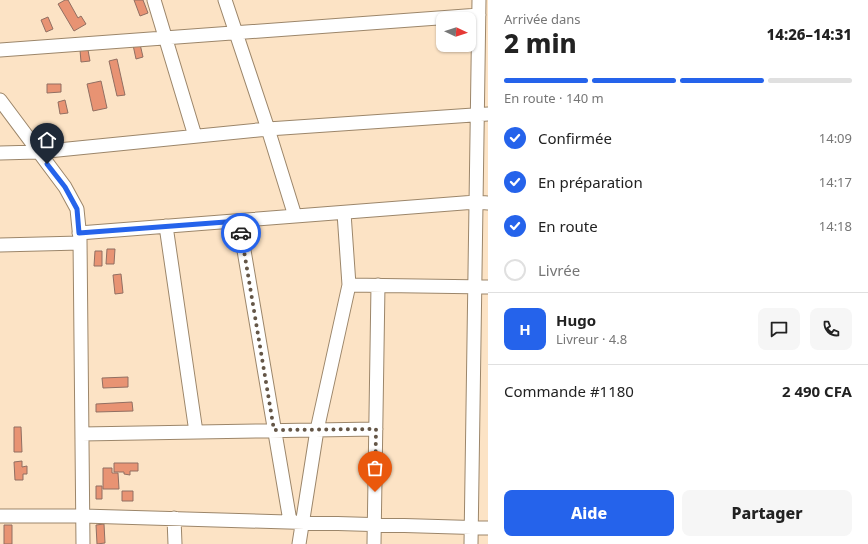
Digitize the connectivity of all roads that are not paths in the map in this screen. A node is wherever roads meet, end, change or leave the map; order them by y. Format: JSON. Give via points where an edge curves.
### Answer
{"nodes":[{"id":1,"x":154,"y":0,"type":"edge"},
{"id":2,"x":225,"y":0,"type":"edge"},
{"id":3,"x":481,"y":6,"type":"edge"},
{"id":4,"x":236,"y":33,"type":"junction"},
{"id":5,"x":166,"y":38,"type":"junction"},
{"id":6,"x":0,"y":50,"type":"edge"},
{"id":7,"x":0,"y":100,"type":"edge"},
{"id":8,"x":483,"y":113,"type":"edge"},
{"id":9,"x":268,"y":129,"type":"junction"},
{"id":10,"x":196,"y":136,"type":"junction"},
{"id":11,"x":38,"y":152,"type":"junction"},
{"id":12,"x":0,"y":153,"type":"edge"},
{"id":13,"x":482,"y":203,"type":"edge"},
{"id":14,"x":344,"y":212,"type":"junction"},
{"id":15,"x":295,"y":216,"type":"junction"},
{"id":16,"x":239,"y":221,"type":"junction"},
{"id":17,"x":166,"y":226,"type":"junction"},
{"id":18,"x":80,"y":238,"type":"junction"},
{"id":19,"x":0,"y":245,"type":"edge"},
{"id":20,"x":349,"y":285,"type":"junction"},
{"id":21,"x":378,"y":285,"type":"junction"},
{"id":22,"x":482,"y":287,"type":"edge"},
{"id":23,"x":376,"y":429,"type":"junction"},
{"id":24,"x":274,"y":430,"type":"junction"},
{"id":25,"x":317,"y":430,"type":"junction"},
{"id":26,"x":196,"y":432,"type":"junction"},
{"id":27,"x":82,"y":434,"type":"junction"},
{"id":28,"x":0,"y":516,"type":"edge"},
{"id":29,"x":83,"y":516,"type":"junction"},
{"id":30,"x":174,"y":518,"type":"junction"},
{"id":31,"x":296,"y":521,"type":"junction"},
{"id":32,"x":374,"y":524,"type":"junction"},
{"id":33,"x":472,"y":527,"type":"junction"},
{"id":34,"x":488,"y":528,"type":"edge"},
{"id":35,"x":83,"y":544,"type":"edge"},
{"id":36,"x":175,"y":544,"type":"edge"},
{"id":37,"x":299,"y":544,"type":"edge"},
{"id":38,"x":374,"y":544,"type":"edge"},
{"id":39,"x":471,"y":544,"type":"edge"}],
"edges":[{"from":1,"to":5,"type":"street"},
{"from":2,"to":4,"type":"street"},
{"from":3,"to":4,"type":"street"},
{"from":3,"to":8,"type":"street"},
{"from":4,"to":5,"type":"street"},
{"from":4,"to":9,"type":"street"},
{"from":5,"to":6,"type":"street"},
{"from":5,"to":10,"type":"street"},
{"from":7,"to":11,"type":"street"},
{"from":8,"to":9,"type":"street"},
{"from":8,"to":13,"type":"street"},
{"from":9,"to":10,"type":"street"},
{"from":9,"to":15,"type":"street"},
{"from":10,"to":11,"type":"street"},
{"from":11,"to":12,"type":"street"},
{"from":11,"to":18,"type":"street","via":[[65,187],[77,209]]},
{"from":13,"to":14,"type":"street"},
{"from":13,"to":22,"type":"street"},
{"from":14,"to":15,"type":"street"},
{"from":14,"to":20,"type":"street"},
{"from":15,"to":16,"type":"street"},
{"from":16,"to":17,"type":"street"},
{"from":16,"to":24,"type":"street"},
{"from":17,"to":18,"type":"street"},
{"from":17,"to":26,"type":"street"},
{"from":18,"to":19,"type":"street"},
{"from":18,"to":27,"type":"street"},
{"from":20,"to":21,"type":"street"},
{"from":20,"to":25,"type":"street"},
{"from":21,"to":22,"type":"street"},
{"from":21,"to":23,"type":"street"},
{"from":22,"to":33,"type":"street"},
{"from":23,"to":25,"type":"street"},
{"from":23,"to":32,"type":"street"},
{"from":24,"to":25,"type":"street"},
{"from":24,"to":26,"type":"street"},
{"from":24,"to":31,"type":"street"},
{"from":25,"to":31,"type":"street"},
{"from":26,"to":27,"type":"street"},
{"from":27,"to":29,"type":"street"},
{"from":28,"to":29,"type":"street"},
{"from":29,"to":30,"type":"street"},
{"from":29,"to":35,"type":"street"},
{"from":30,"to":31,"type":"street"},
{"from":30,"to":36,"type":"street"},
{"from":31,"to":32,"type":"street"},
{"from":31,"to":37,"type":"street"},
{"from":32,"to":33,"type":"street"},
{"from":32,"to":38,"type":"street"},
{"from":33,"to":34,"type":"street"},
{"from":33,"to":39,"type":"street"}]}
